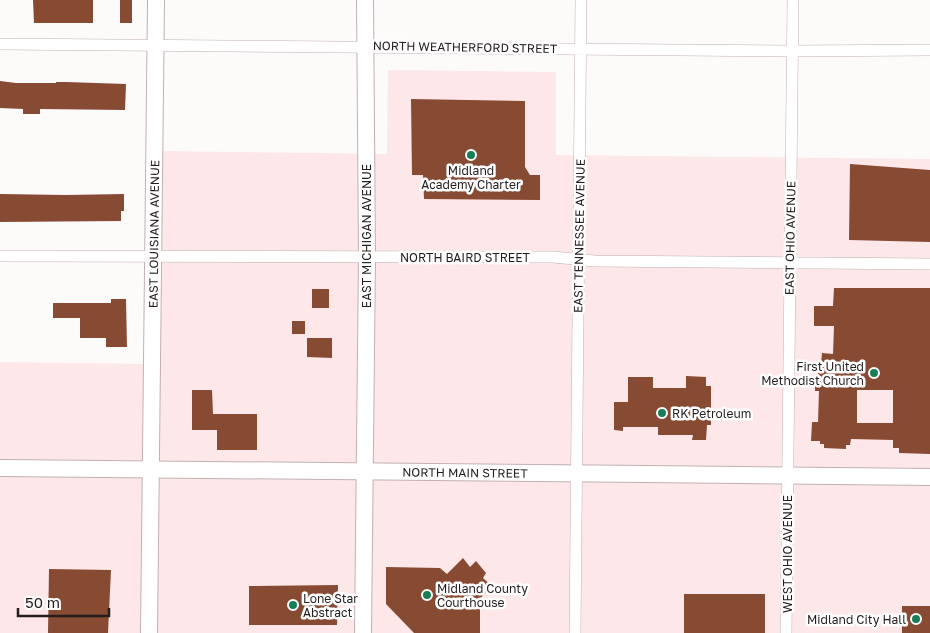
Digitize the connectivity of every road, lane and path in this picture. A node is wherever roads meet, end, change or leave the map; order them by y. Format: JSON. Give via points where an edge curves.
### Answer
{"nodes":[{"id":1,"x":156,"y":0,"type":"edge"},
{"id":2,"x":365,"y":0,"type":"edge"},
{"id":3,"x":581,"y":0,"type":"edge"},
{"id":4,"x":793,"y":0,"type":"edge"},
{"id":5,"x":0,"y":44,"type":"edge"},
{"id":6,"x":155,"y":44,"type":"junction"},
{"id":7,"x":364,"y":46,"type":"junction"},
{"id":8,"x":580,"y":49,"type":"junction"},
{"id":9,"x":930,"y":50,"type":"edge"},
{"id":10,"x":792,"y":51,"type":"junction"},
{"id":11,"x":0,"y":256,"type":"edge"},
{"id":12,"x":153,"y":256,"type":"junction"},
{"id":13,"x":367,"y":256,"type":"junction"},
{"id":14,"x":579,"y":259,"type":"junction"},
{"id":15,"x":790,"y":262,"type":"junction"},
{"id":16,"x":930,"y":264,"type":"edge"},
{"id":17,"x":0,"y":468,"type":"edge"},
{"id":18,"x":151,"y":469,"type":"junction"},
{"id":19,"x":364,"y":471,"type":"junction"},
{"id":20,"x":576,"y":472,"type":"junction"},
{"id":21,"x":787,"y":475,"type":"junction"},
{"id":22,"x":930,"y":477,"type":"edge"},
{"id":23,"x":150,"y":633,"type":"edge"},
{"id":24,"x":363,"y":633,"type":"edge"},
{"id":25,"x":574,"y":633,"type":"edge"},
{"id":26,"x":786,"y":633,"type":"edge"}],
"edges":[{"from":1,"to":6,"type":"street","name":"EAST LOUISIANA AVENUE"},
{"from":2,"to":7,"type":"street","name":"EAST MICHIGAN AVENUE"},
{"from":3,"to":8,"type":"street","name":"EAST TENNESSEE AVENUE"},
{"from":4,"to":10,"type":"street","name":"EAST OHIO AVENUE"},
{"from":5,"to":6,"type":"street","name":"NORTH WEATHERFORD STREET"},
{"from":6,"to":7,"type":"street","name":"NORTH WEATHERFORD STREET"},
{"from":6,"to":12,"type":"street","name":"EAST LOUISIANA AVENUE"},
{"from":7,"to":8,"type":"street","name":"NORTH WEATHERFORD STREET"},
{"from":7,"to":13,"type":"street","name":"EAST MICHIGAN AVENUE"},
{"from":8,"to":10,"type":"street","name":"NORTH WEATHERFORD STREET"},
{"from":8,"to":14,"type":"street","name":"EAST TENNESSEE AVENUE"},
{"from":9,"to":10,"type":"street","name":"NORTH WEATHERFORD STREET"},
{"from":10,"to":15,"type":"street","name":"EAST OHIO AVENUE"},
{"from":11,"to":12,"type":"street","name":"NORTH BAIRD STREET"},
{"from":12,"to":13,"type":"street","name":"NORTH BAIRD STREET"},
{"from":12,"to":18,"type":"street","name":"EAST LOUISIANA AVENUE"},
{"from":13,"to":14,"type":"street","name":"NORTH BAIRD STREET"},
{"from":13,"to":19,"type":"street","name":"EAST MICHIGAN AVENUE"},
{"from":14,"to":15,"type":"street","name":"NORTH BAIRD STREET"},
{"from":14,"to":20,"type":"street","name":"EAST TENNESSEE AVENUE"},
{"from":15,"to":16,"type":"street","name":"NORTH BAIRD STREET"},
{"from":15,"to":21,"type":"street","name":"EAST OHIO AVENUE"},
{"from":17,"to":18,"type":"street","name":"NORTH MAIN STREET"},
{"from":18,"to":19,"type":"street","name":"NORTH MAIN STREET"},
{"from":18,"to":23,"type":"street","name":"EAST LOUISIANA AVENUE"},
{"from":19,"to":20,"type":"street","name":"NORTH MAIN STREET"},
{"from":19,"to":24,"type":"street","name":"EAST MICHIGAN AVENUE"},
{"from":20,"to":21,"type":"street","name":"NORTH MAIN STREET"},
{"from":20,"to":25,"type":"street","name":"EAST TENNESSEE AVENUE"},
{"from":21,"to":22,"type":"street","name":"NORTH MAIN STREET"},
{"from":21,"to":26,"type":"street","name":"WEST OHIO AVENUE"}]}
